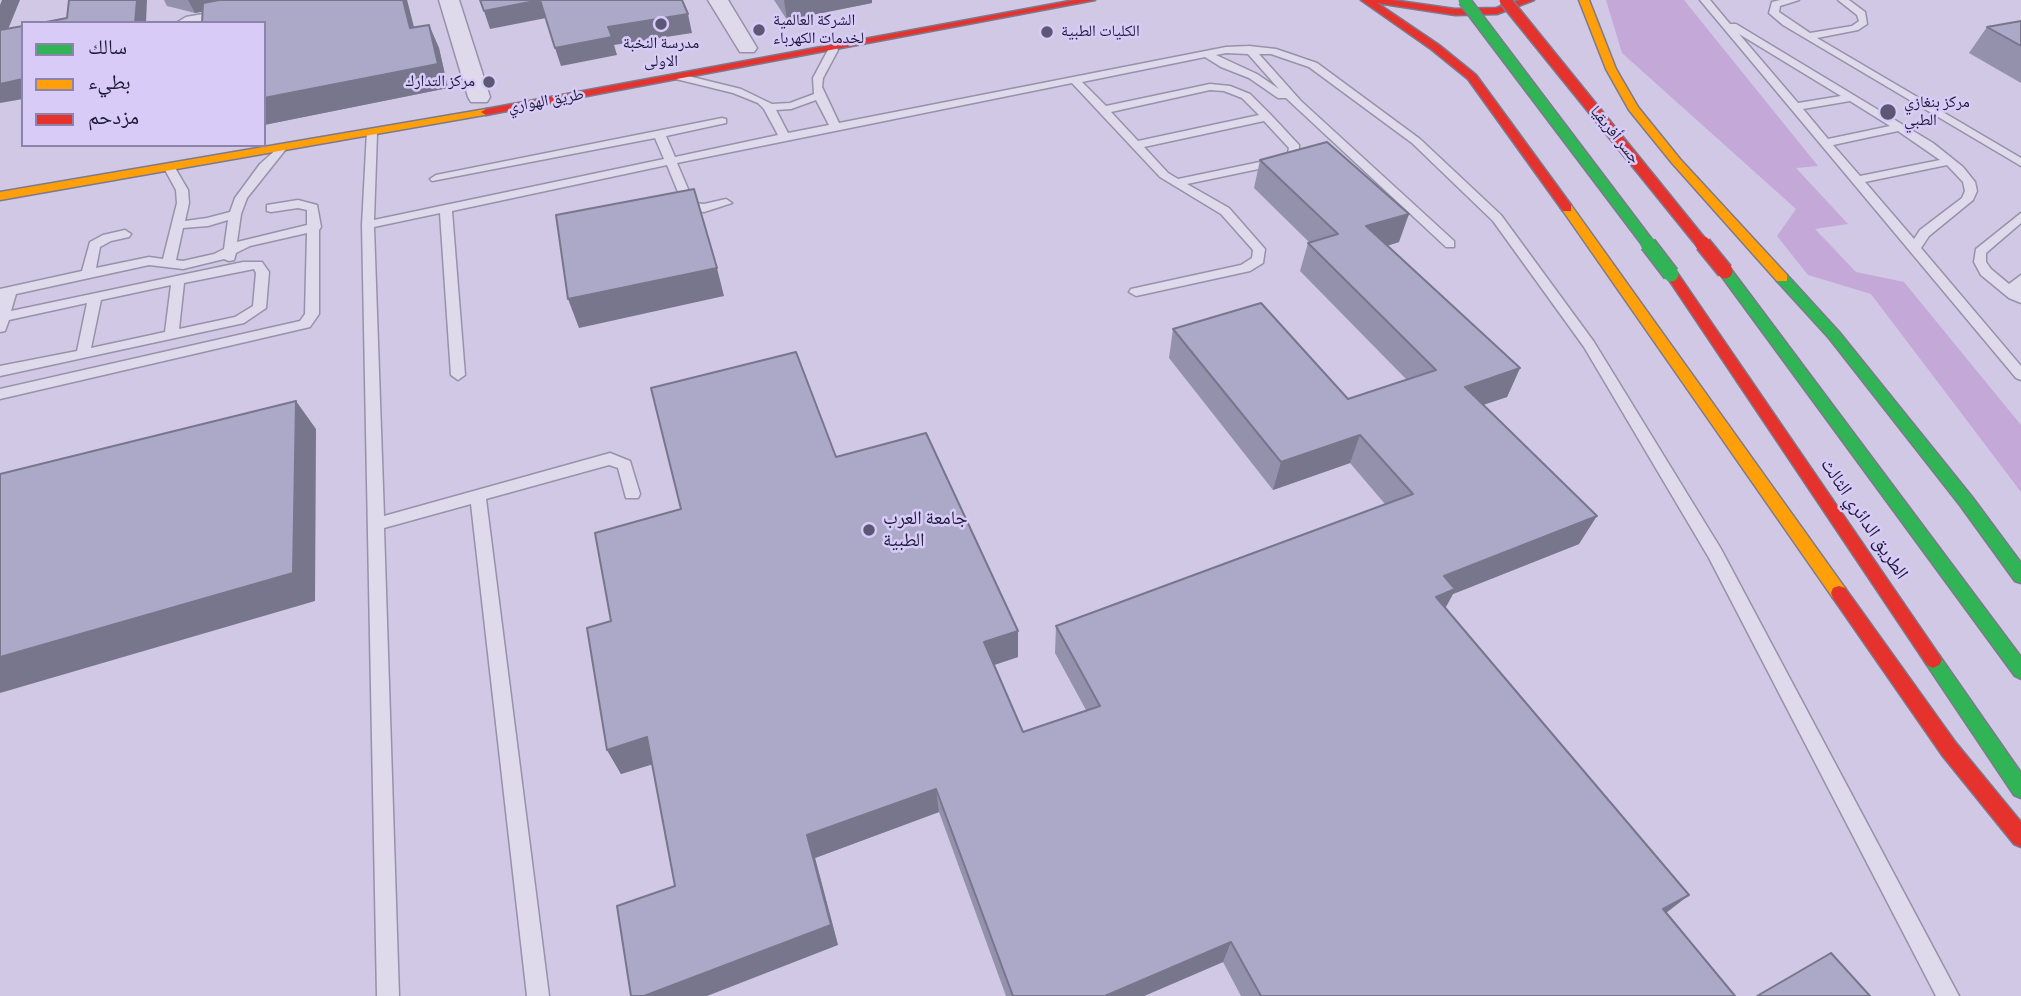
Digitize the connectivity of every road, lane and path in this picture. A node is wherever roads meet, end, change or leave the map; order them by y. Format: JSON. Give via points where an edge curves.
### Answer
{"nodes":[{"id":1,"x":316,"y":0,"type":"edge"},
{"id":2,"x":449,"y":0,"type":"edge"},
{"id":3,"x":718,"y":0,"type":"edge"},
{"id":4,"x":1013,"y":0,"type":"edge"},
{"id":5,"x":1090,"y":0,"type":"edge"},
{"id":6,"x":1366,"y":0,"type":"edge"},
{"id":7,"x":1373,"y":0,"type":"edge"},
{"id":8,"x":1464,"y":0,"type":"edge"},
{"id":9,"x":1505,"y":0,"type":"edge"},
{"id":10,"x":1529,"y":0,"type":"edge"},
{"id":11,"x":1584,"y":0,"type":"edge"},
{"id":12,"x":1705,"y":0,"type":"edge"},
{"id":13,"x":1794,"y":0,"type":"edge"},
{"id":14,"x":1843,"y":0,"type":"edge"},
{"id":15,"x":178,"y":19,"type":"edge"},
{"id":16,"x":1722,"y":19,"type":"junction"},
{"id":17,"x":1809,"y":36,"type":"junction"},
{"id":18,"x":747,"y":48,"type":"junction"},
{"id":19,"x":1249,"y":49,"type":"junction"},
{"id":20,"x":832,"y":50,"type":"junction"},
{"id":21,"x":1207,"y":54,"type":"junction"},
{"id":22,"x":1801,"y":67,"type":"junction"},
{"id":23,"x":1767,"y":74,"type":"junction"},
{"id":24,"x":680,"y":77,"type":"junction"},
{"id":25,"x":1075,"y":80,"type":"junction"},
{"id":26,"x":818,"y":96,"type":"junction"},
{"id":27,"x":479,"y":97,"type":"junction"},
{"id":28,"x":1851,"y":97,"type":"junction"},
{"id":29,"x":1297,"y":103,"type":"junction"},
{"id":30,"x":769,"y":107,"type":"junction"},
{"id":31,"x":1796,"y":107,"type":"junction"},
{"id":32,"x":1103,"y":110,"type":"junction"},
{"id":33,"x":1267,"y":117,"type":"junction"},
{"id":34,"x":346,"y":120,"type":"dead end"},
{"id":35,"x":722,"y":121,"type":"dead end"},
{"id":36,"x":1899,"y":127,"type":"junction"},
{"id":37,"x":836,"y":128,"type":"junction"},
{"id":38,"x":371,"y":133,"type":"junction"},
{"id":39,"x":659,"y":133,"type":"junction"},
{"id":40,"x":785,"y":138,"type":"junction"},
{"id":41,"x":1826,"y":143,"type":"junction"},
{"id":42,"x":1136,"y":145,"type":"junction"},
{"id":43,"x":280,"y":149,"type":"junction"},
{"id":44,"x":2018,"y":159,"type":"edge"},
{"id":45,"x":1951,"y":161,"type":"junction"},
{"id":46,"x":670,"y":162,"type":"junction"},
{"id":47,"x":170,"y":169,"type":"junction"},
{"id":48,"x":436,"y":179,"type":"dead end"},
{"id":49,"x":1857,"y":180,"type":"junction"},
{"id":50,"x":1174,"y":183,"type":"junction"},
{"id":51,"x":0,"y":196,"type":"edge"},
{"id":52,"x":726,"y":204,"type":"dead end"},
{"id":53,"x":271,"y":208,"type":"dead end"},
{"id":54,"x":446,"y":209,"type":"junction"},
{"id":55,"x":235,"y":214,"type":"junction"},
{"id":56,"x":2021,"y":219,"type":"edge"},
{"id":57,"x":178,"y":225,"type":"junction"},
{"id":58,"x":368,"y":225,"type":"junction"},
{"id":59,"x":315,"y":228,"type":"junction"},
{"id":60,"x":125,"y":234,"type":"dead end"},
{"id":61,"x":1450,"y":244,"type":"dead end"},
{"id":62,"x":1914,"y":248,"type":"junction"},
{"id":63,"x":230,"y":251,"type":"junction"},
{"id":64,"x":168,"y":265,"type":"junction"},
{"id":65,"x":228,"y":270,"type":"junction"},
{"id":66,"x":1726,"y":271,"type":"joint"},
{"id":67,"x":88,"y":274,"type":"junction"},
{"id":68,"x":1671,"y":274,"type":"joint"},
{"id":69,"x":2021,"y":279,"type":"edge"},
{"id":70,"x":178,"y":280,"type":"junction"},
{"id":71,"x":5,"y":291,"type":"edge"},
{"id":72,"x":1136,"y":292,"type":"dead end"},
{"id":73,"x":2018,"y":297,"type":"edge"},
{"id":74,"x":95,"y":298,"type":"junction"},
{"id":75,"x":2,"y":323,"type":"edge"},
{"id":76,"x":172,"y":335,"type":"junction"},
{"id":77,"x":83,"y":355,"type":"junction"},
{"id":78,"x":0,"y":371,"type":"edge"},
{"id":79,"x":458,"y":375,"type":"dead end"},
{"id":80,"x":2021,"y":375,"type":"edge"},
{"id":81,"x":0,"y":394,"type":"edge"},
{"id":82,"x":632,"y":494,"type":"dead end"},
{"id":83,"x":478,"y":496,"type":"junction"},
{"id":84,"x":376,"y":524,"type":"junction"},
{"id":85,"x":2021,"y":576,"type":"edge"},
{"id":86,"x":2021,"y":671,"type":"edge"},
{"id":87,"x":2021,"y":789,"type":"edge"},
{"id":88,"x":2021,"y":837,"type":"edge"},
{"id":89,"x":388,"y":996,"type":"edge"},
{"id":90,"x":538,"y":996,"type":"edge"},
{"id":91,"x":1948,"y":996,"type":"edge"}],
"edges":[{"from":1,"to":15,"type":"street"},
{"from":2,"to":27,"type":"street"},
{"from":3,"to":18,"type":"street"},
{"from":4,"to":18,"type":"highway","name":"طريق الهواري"},
{"from":5,"to":20,"type":"highway","name":"طريق الهواري"},
{"from":6,"to":88,"type":"highway","via":[[1472,77],[1492,100],[1949,749]]},
{"from":7,"to":10,"type":"highway","via":[[1455,12],[1497,11]]},
{"from":8,"to":68,"type":"highway","name":"جسر أفريقيا","bridge":true},
{"from":9,"to":66,"type":"highway","name":"جسر أفريقيا","bridge":true},
{"from":11,"to":85,"type":"highway","via":[[1611,69],[1633,108],[1834,335]]},
{"from":12,"to":16,"type":"lane"},
{"from":13,"to":17,"type":"lane","via":[[1775,4],[1774,13]]},
{"from":14,"to":17,"type":"lane","via":[[1862,14],[1864,22],[1855,28]]},
{"from":16,"to":22,"type":"lane"},
{"from":16,"to":23,"type":"lane"},
{"from":17,"to":44,"type":"lane"},
{"from":18,"to":27,"type":"highway","name":"طريق الهواري"},
{"from":19,"to":21,"type":"lane"},
{"from":19,"to":29,"type":"lane"},
{"from":19,"to":91,"type":"lane","via":[[1314,65],[1416,141],[1497,218],[1589,345],[1715,554]]},
{"from":20,"to":24,"type":"highway","name":"طريق الهواري"},
{"from":20,"to":26,"type":"lane","via":[[818,78]]},
{"from":21,"to":25,"type":"lane"},
{"from":21,"to":29,"type":"lane"},
{"from":22,"to":23,"type":"lane"},
{"from":22,"to":28,"type":"lane"},
{"from":23,"to":31,"type":"lane"},
{"from":24,"to":30,"type":"lane","via":[[751,95]]},
{"from":24,"to":38,"type":"highway","name":"طريق الهواري"},
{"from":25,"to":32,"type":"lane"},
{"from":25,"to":37,"type":"lane"},
{"from":26,"to":30,"type":"lane","via":[[791,106]]},
{"from":26,"to":37,"type":"lane"},
{"from":27,"to":34,"type":"highway","name":"طريق الهواري"},
{"from":28,"to":31,"type":"lane"},
{"from":28,"to":36,"type":"lane"},
{"from":29,"to":61,"type":"lane"},
{"from":30,"to":40,"type":"lane"},
{"from":31,"to":41,"type":"lane"},
{"from":32,"to":33,"type":"lane","via":[[1218,87],[1241,93]]},
{"from":32,"to":42,"type":"lane"},
{"from":33,"to":42,"type":"lane"},
{"from":33,"to":50,"type":"lane","via":[[1292,142],[1293,155]]},
{"from":35,"to":39,"type":"lane"},
{"from":36,"to":41,"type":"lane"},
{"from":36,"to":45,"type":"lane"},
{"from":37,"to":40,"type":"lane"},
{"from":38,"to":43,"type":"highway","name":"طريق الهواري"},
{"from":38,"to":58,"type":"lane"},
{"from":39,"to":46,"type":"lane"},
{"from":39,"to":48,"type":"lane"},
{"from":40,"to":46,"type":"lane"},
{"from":41,"to":49,"type":"lane"},
{"from":42,"to":50,"type":"lane"},
{"from":43,"to":47,"type":"highway","name":"طريق الهواري"},
{"from":43,"to":55,"type":"lane","via":[[251,182]]},
{"from":45,"to":49,"type":"lane"},
{"from":45,"to":62,"type":"lane","via":[[1969,182],[1967,201],[1924,233]]},
{"from":46,"to":52,"type":"lane","via":[[689,205]]},
{"from":46,"to":54,"type":"lane"},
{"from":47,"to":51,"type":"highway","name":"طريق الهواري"},
{"from":47,"to":57,"type":"lane","via":[[182,190]]},
{"from":49,"to":62,"type":"lane"},
{"from":50,"to":72,"type":"lane","via":[[1225,211],[1259,249],[1258,260],[1245,268]]},
{"from":53,"to":59,"type":"lane","via":[[310,205]]},
{"from":54,"to":58,"type":"lane"},
{"from":54,"to":79,"type":"lane"},
{"from":55,"to":57,"type":"lane"},
{"from":55,"to":63,"type":"lane"},
{"from":56,"to":73,"type":"lane","via":[[1980,252],[1986,272]]},
{"from":57,"to":64,"type":"lane"},
{"from":58,"to":84,"type":"lane"},
{"from":59,"to":63,"type":"lane","via":[[246,243]]},
{"from":59,"to":81,"type":"lane","via":[[312,314],[305,324]]},
{"from":60,"to":67,"type":"lane","via":[[94,245]]},
{"from":62,"to":80,"type":"lane"},
{"from":63,"to":64,"type":"lane","via":[[212,259]]},
{"from":63,"to":65,"type":"lane"},
{"from":64,"to":67,"type":"lane","via":[[149,261]]},
{"from":65,"to":70,"type":"lane"},
{"from":65,"to":76,"type":"lane","via":[[251,265],[262,268],[259,307],[239,320]]},
{"from":66,"to":86,"type":"highway","name":"الطريق الدائري الثالث"},
{"from":67,"to":71,"type":"lane"},
{"from":68,"to":87,"type":"highway","name":"الطريق الدائري الثالث"},
{"from":69,"to":73,"type":"lane","via":[[2016,283]]},
{"from":70,"to":74,"type":"lane"},
{"from":70,"to":76,"type":"lane"},
{"from":71,"to":75,"type":"lane"},
{"from":74,"to":75,"type":"lane"},
{"from":74,"to":77,"type":"lane"},
{"from":76,"to":77,"type":"lane"},
{"from":77,"to":78,"type":"lane"},
{"from":82,"to":83,"type":"lane","via":[[625,465],[610,459]]},
{"from":83,"to":84,"type":"lane"},
{"from":83,"to":90,"type":"lane"},
{"from":84,"to":89,"type":"lane"}]}
